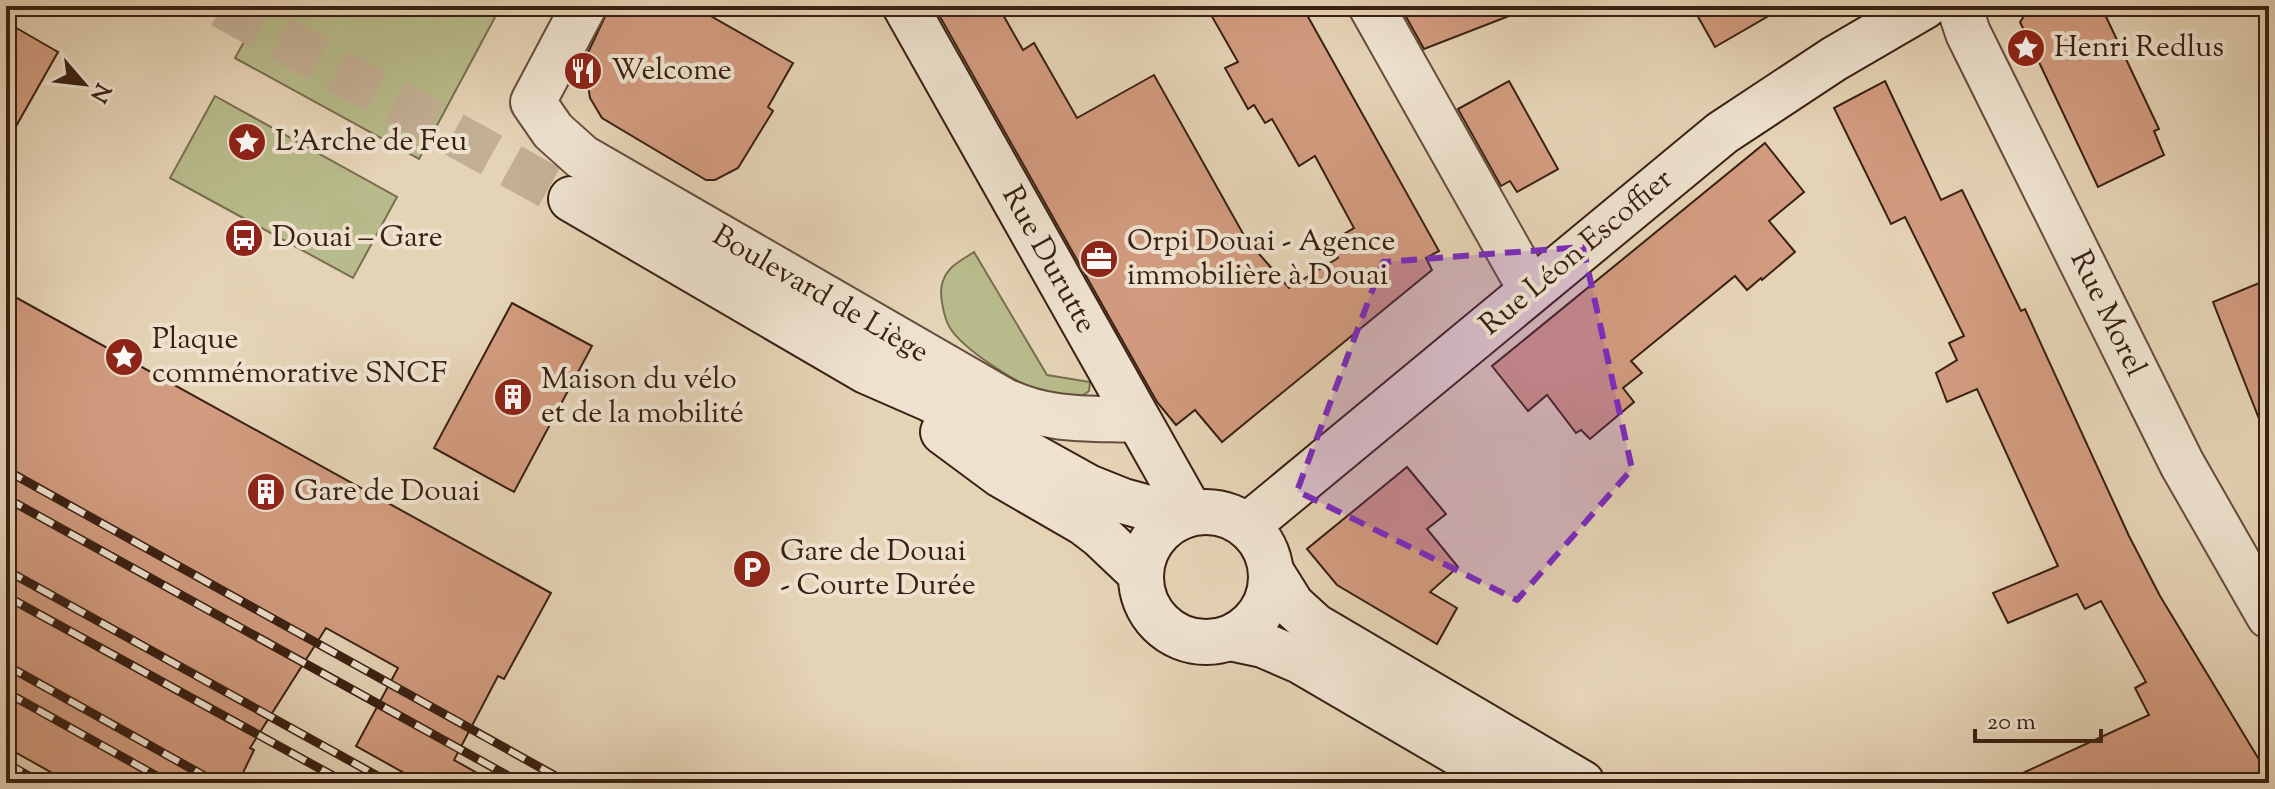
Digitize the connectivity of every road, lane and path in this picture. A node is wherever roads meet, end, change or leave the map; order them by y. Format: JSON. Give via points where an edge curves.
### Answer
{"nodes":[{"id":1,"x":584,"y":6,"type":"edge"},
{"id":2,"x":905,"y":6,"type":"edge"},
{"id":3,"x":1371,"y":6,"type":"edge"},
{"id":4,"x":1925,"y":6,"type":"edge"},
{"id":5,"x":1959,"y":6,"type":"edge"},
{"id":6,"x":571,"y":199,"type":"tunnel mouth"},
{"id":7,"x":1531,"y":290,"type":"junction"},
{"id":8,"x":866,"y":371,"type":"junction"},
{"id":9,"x":1138,"y":420,"type":"junction"},
{"id":10,"x":1186,"y":515,"type":"junction"},
{"id":11,"x":1247,"y":526,"type":"junction"},
{"id":12,"x":1272,"y":573,"type":"junction"},
{"id":13,"x":1141,"y":574,"type":"junction"},
{"id":14,"x":2269,"y":616,"type":"edge"},
{"id":15,"x":1230,"y":638,"type":"junction"},
{"id":16,"x":1509,"y":783,"type":"edge"},
{"id":17,"x":1582,"y":783,"type":"edge"}],
"edges":[{"from":1,"to":9,"type":"street","name":"Boulevard de Liège","via":[[533,102],[553,131],[582,157],[1003,400],[1049,416]]},
{"from":2,"to":9,"type":"street","name":"Rue Durutte"},
{"from":3,"to":7,"type":"street"},
{"from":4,"to":7,"type":"street","name":"Rue Léon Escoffier","via":[[1786,88],[1722,133]]},
{"from":5,"to":14,"type":"street","name":"Rue Morel","via":[[2182,464]]},
{"from":6,"to":8,"type":"street","name":"Boulevard de Liège"},
{"from":7,"to":11,"type":"street","name":"Rue Léon Escoffier"},
{"from":8,"to":10,"type":"street","name":"Boulevard de Liège","via":[[930,399],[1104,494]]},
{"from":8,"to":13,"type":"street","name":"Boulevard de Liège","via":[[978,459],[1093,530]]},
{"from":9,"to":10,"type":"street","name":"Rue Durutte"},
{"from":10,"to":11,"type":"street","via":[[1215,512]]},
{"from":10,"to":13,"type":"street","via":[[1153,540]]},
{"from":11,"to":12,"type":"street","via":[[1262,542]]},
{"from":12,"to":15,"type":"street","via":[[1263,608],[1246,629]]},
{"from":12,"to":17,"type":"street","via":[[1292,605],[1315,626]]},
{"from":13,"to":15,"type":"street","via":[[1146,602],[1168,630],[1200,642]]},
{"from":15,"to":16,"type":"street","via":[[1300,661]]}]}
